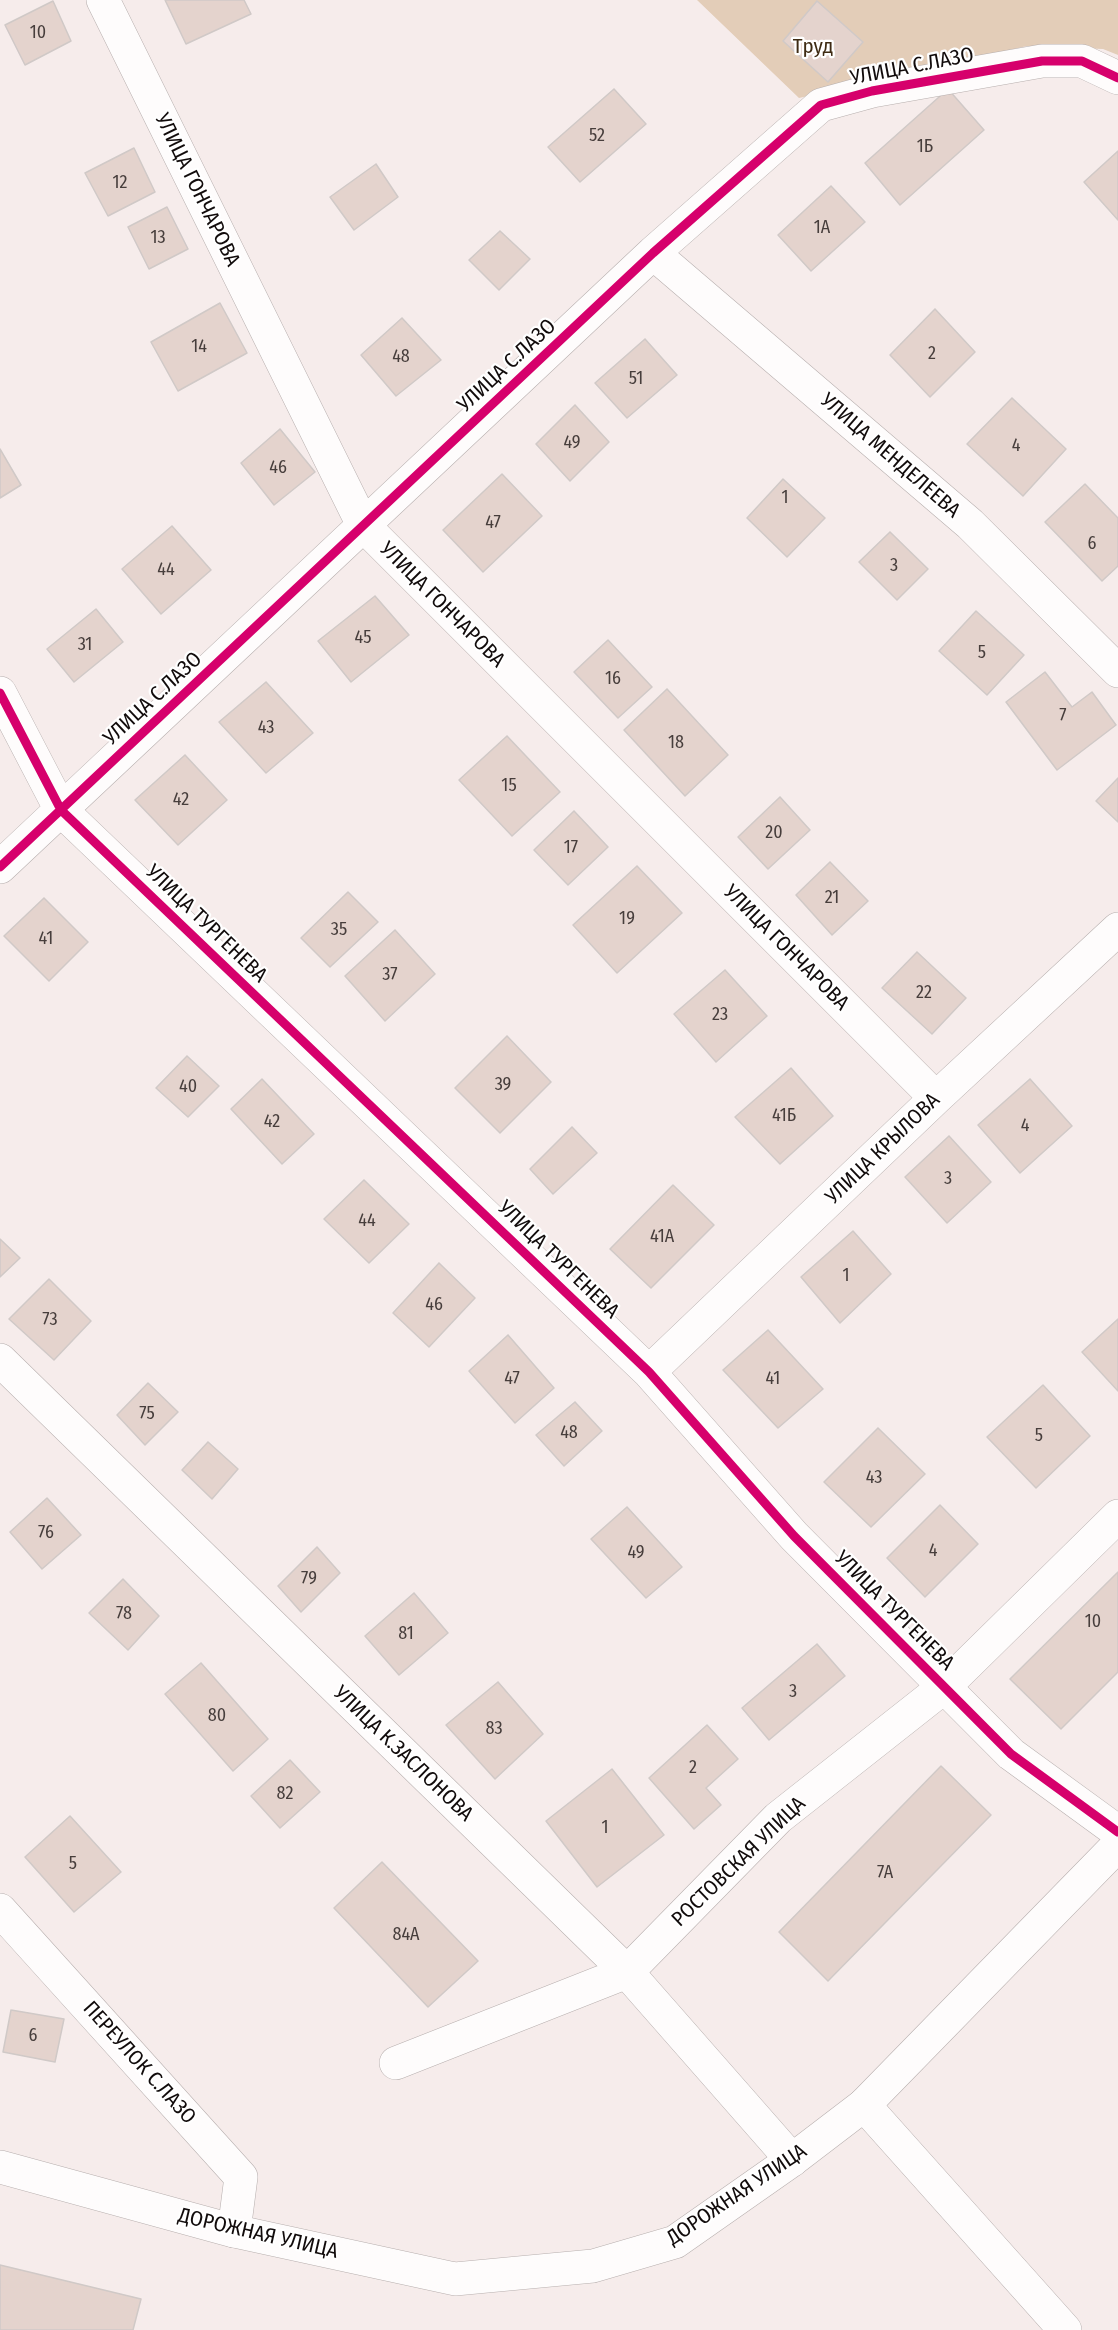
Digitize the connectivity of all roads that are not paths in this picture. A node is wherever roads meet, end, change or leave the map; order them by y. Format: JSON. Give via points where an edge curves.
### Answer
{"nodes":[{"id":1,"x":103,"y":0,"type":"edge"},
{"id":2,"x":1118,"y":78,"type":"edge"},
{"id":3,"x":653,"y":253,"type":"junction"},
{"id":4,"x":363,"y":525,"type":"junction"},
{"id":5,"x":1118,"y":671,"type":"edge"},
{"id":6,"x":0,"y":693,"type":"edge"},
{"id":7,"x":61,"y":810,"type":"junction"},
{"id":8,"x":0,"y":867,"type":"edge"},
{"id":9,"x":1118,"y":928,"type":"edge"},
{"id":10,"x":936,"y":1098,"type":"junction"},
{"id":11,"x":0,"y":1360,"type":"edge"},
{"id":12,"x":649,"y":1371,"type":"junction"},
{"id":13,"x":1118,"y":1516,"type":"edge"},
{"id":14,"x":944,"y":1687,"type":"junction"},
{"id":15,"x":1118,"y":1832,"type":"edge"},
{"id":16,"x":1118,"y":1845,"type":"edge"},
{"id":17,"x":0,"y":1910,"type":"edge"},
{"id":18,"x":627,"y":1972,"type":"junction"},
{"id":19,"x":396,"y":2063,"type":"dead end"},
{"id":20,"x":864,"y":2105,"type":"junction"},
{"id":21,"x":792,"y":2160,"type":"junction"},
{"id":22,"x":0,"y":2167,"type":"edge"},
{"id":23,"x":234,"y":2231,"type":"junction"},
{"id":24,"x":1065,"y":2330,"type":"edge"}],
"edges":[{"from":1,"to":4,"type":"street","name":"УЛИЦА ГОНЧАРОВА"},
{"from":2,"to":3,"type":"street","name":"УЛИЦА С.ЛАЗО","via":[[1082,61],[1042,61],[872,91],[821,105]]},
{"from":3,"to":4,"type":"street","name":"УЛИЦА С.ЛАЗО"},
{"from":3,"to":5,"type":"street","name":"УЛИЦА МЕНДЕЛЕЕВА","via":[[970,524]]},
{"from":4,"to":7,"type":"street","name":"УЛИЦА С.ЛАЗО"},
{"from":4,"to":10,"type":"street","name":"УЛИЦА ГОНЧАРОВА"},
{"from":6,"to":7,"type":"street","name":"УЛИЦА ТУРГЕНЕВА"},
{"from":7,"to":8,"type":"street","name":"УЛИЦА С.ЛАЗО"},
{"from":7,"to":12,"type":"street","name":"УЛИЦА ТУРГЕНЕВА"},
{"from":9,"to":10,"type":"street","name":"УЛИЦА КРЫЛОВА"},
{"from":10,"to":12,"type":"street","name":"УЛИЦА КРЫЛОВА"},
{"from":11,"to":18,"type":"street","name":"УЛИЦА К.ЗАСЛОНОВА"},
{"from":12,"to":14,"type":"street","name":"УЛИЦА ТУРГЕНЕВА","via":[[794,1536]]},
{"from":13,"to":14,"type":"street","name":"РОСТОВСКАЯ УЛИЦА"},
{"from":14,"to":15,"type":"street","name":"УЛИЦА ТУРГЕНЕВА","via":[[1011,1754]]},
{"from":14,"to":18,"type":"street","name":"РОСТОВСКАЯ УЛИЦА","via":[[778,1818]]},
{"from":16,"to":20,"type":"street","name":"ДОРОЖНАЯ УЛИЦА"},
{"from":17,"to":23,"type":"street","name":"ПЕРЕУЛОК С.ЛАЗО","via":[[241,2177]]},
{"from":18,"to":19,"type":"street","name":"РОСТОВСКАЯ УЛИЦА"},
{"from":18,"to":21,"type":"street","name":"УЛИЦА К.ЗАСЛОНОВА"},
{"from":20,"to":21,"type":"street","name":"ДОРОЖНАЯ УЛИЦА"},
{"from":20,"to":24,"type":"street"},
{"from":21,"to":23,"type":"street","name":"ДОРОЖНАЯ УЛИЦА","via":[[675,2242],[593,2266],[455,2279]]},
{"from":22,"to":23,"type":"street","name":"ДОРОЖНАЯ УЛИЦА"}]}
